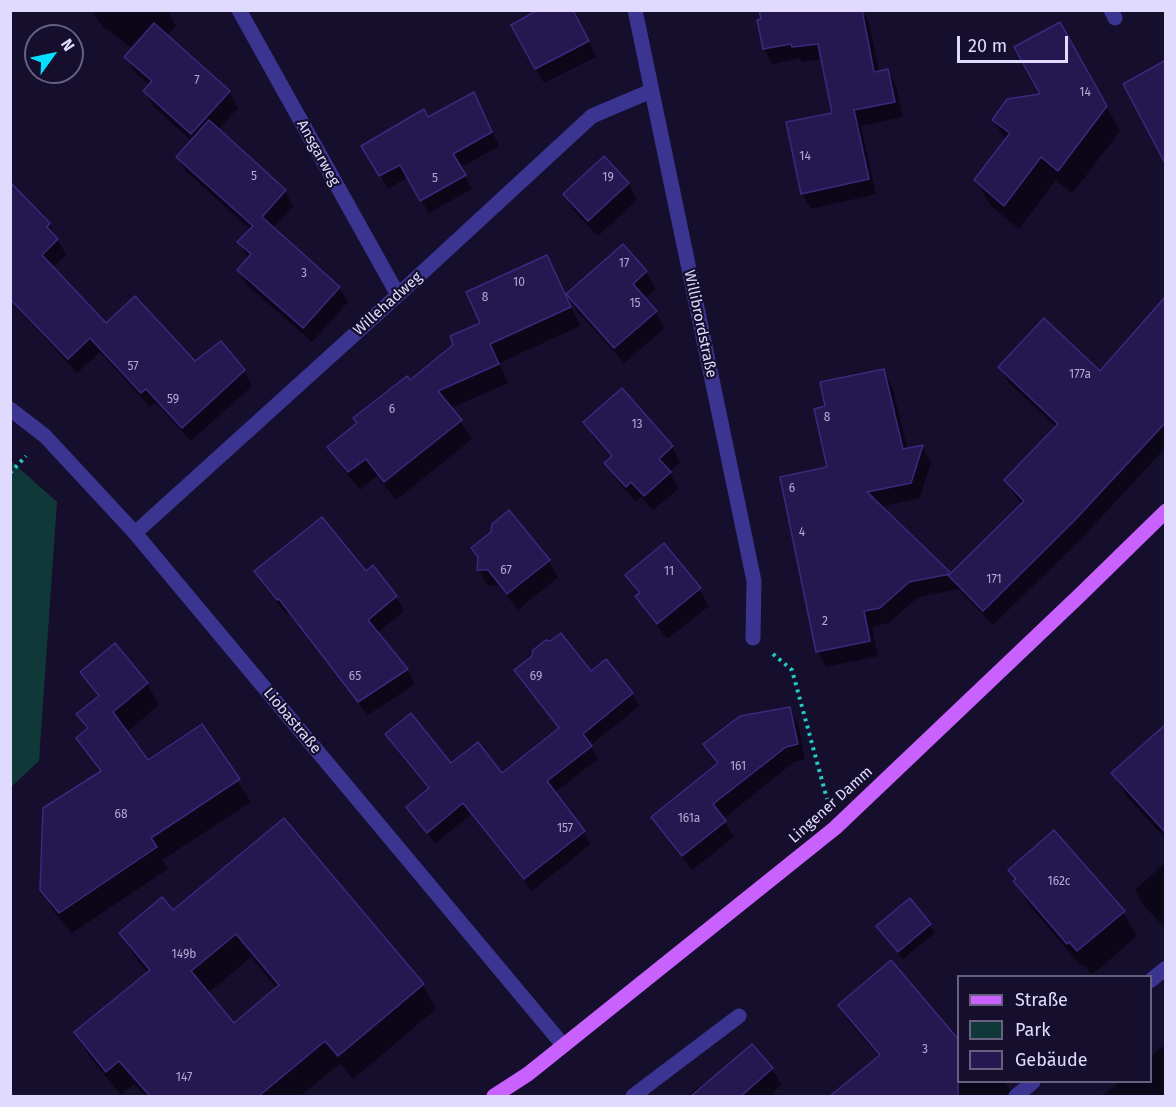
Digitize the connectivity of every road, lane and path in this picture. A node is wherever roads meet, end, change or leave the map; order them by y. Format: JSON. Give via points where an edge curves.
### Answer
{"nodes":[{"id":1,"x":239,"y":10,"type":"edge"},
{"id":2,"x":635,"y":10,"type":"edge"},
{"id":3,"x":651,"y":91,"type":"junction"},
{"id":4,"x":398,"y":295,"type":"junction"},
{"id":5,"x":10,"y":409,"type":"edge"},
{"id":6,"x":1166,"y":511,"type":"edge"},
{"id":7,"x":135,"y":533,"type":"junction"},
{"id":8,"x":753,"y":638,"type":"joint"},
{"id":9,"x":835,"y":828,"type":"junction"},
{"id":10,"x":1166,"y":968,"type":"edge"},
{"id":11,"x":1152,"y":979,"type":"edge"},
{"id":12,"x":738,"y":1016,"type":"dead end"},
{"id":13,"x":563,"y":1045,"type":"junction"},
{"id":14,"x":1032,"y":1083,"type":"edge"},
{"id":15,"x":494,"y":1096,"type":"edge"},
{"id":16,"x":633,"y":1096,"type":"edge"},
{"id":17,"x":1016,"y":1096,"type":"edge"}],
"edges":[{"from":1,"to":4,"type":"street","name":"Ansgarweg"},
{"from":2,"to":3,"type":"street","name":"Willibrordstraße"},
{"from":3,"to":4,"type":"street","name":"Willehadweg","via":[[592,116]]},
{"from":3,"to":8,"type":"street","name":"Willibrordstraße","via":[[754,581]]},
{"from":4,"to":7,"type":"street","name":"Willehadweg"},
{"from":5,"to":7,"type":"street","name":"Liobastraße","via":[[45,436]]},
{"from":6,"to":9,"type":"main road","name":"Lingener Damm"},
{"from":7,"to":13,"type":"street","name":"Liobastraße"},
{"from":8,"to":9,"type":"path","via":[[792,670]]},
{"from":9,"to":13,"type":"main road","name":"Lingener Damm"},
{"from":10,"to":11,"type":"street"},
{"from":12,"to":16,"type":"street"},
{"from":13,"to":15,"type":"main road","name":"Lingener Damm"},
{"from":14,"to":17,"type":"street"}]}
